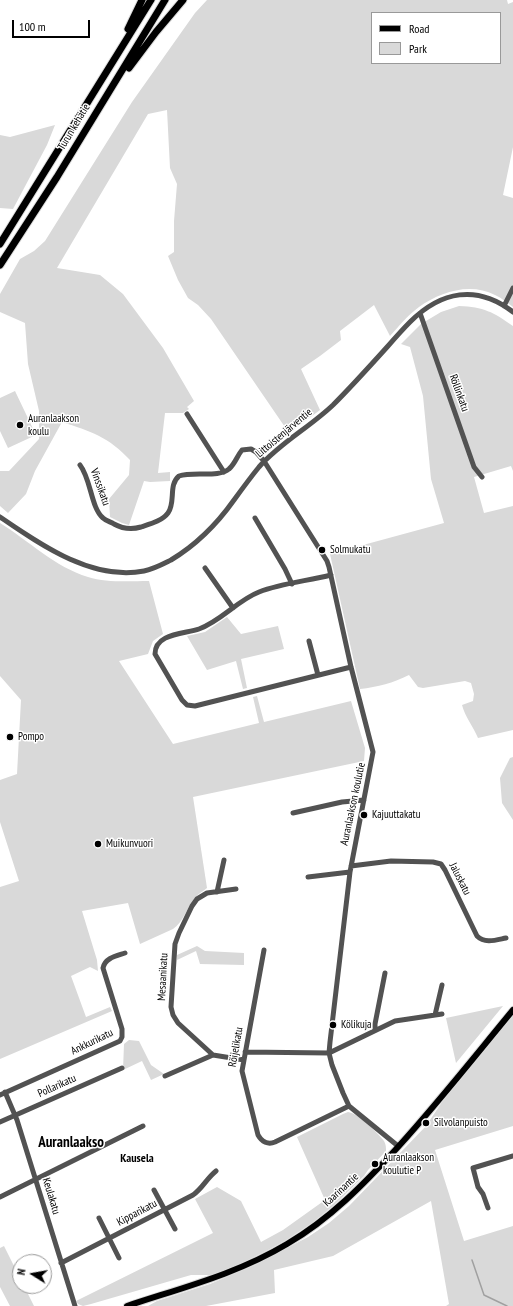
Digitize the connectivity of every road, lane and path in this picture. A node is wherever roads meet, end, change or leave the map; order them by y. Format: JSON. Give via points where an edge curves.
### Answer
{"nodes":[{"id":1,"x":142,"y":0,"type":"edge"},
{"id":2,"x":151,"y":0,"type":"edge"},
{"id":3,"x":165,"y":0,"type":"edge"},
{"id":4,"x":184,"y":0,"type":"edge"},
{"id":5,"x":114,"y":59,"type":"junction"},
{"id":6,"x":96,"y":113,"type":"junction"},
{"id":7,"x":0,"y":244,"type":"edge"},
{"id":8,"x":0,"y":265,"type":"edge"},
{"id":9,"x":513,"y":288,"type":"edge"},
{"id":10,"x":504,"y":306,"type":"junction"},
{"id":11,"x":513,"y":312,"type":"edge"},
{"id":12,"x":420,"y":313,"type":"junction"},
{"id":13,"x":187,"y":414,"type":"dead end"},
{"id":14,"x":264,"y":461,"type":"junction"},
{"id":15,"x":80,"y":465,"type":"dead end"},
{"id":16,"x":224,"y":472,"type":"junction"},
{"id":17,"x":482,"y":477,"type":"dead end"},
{"id":18,"x":0,"y":517,"type":"edge"},
{"id":19,"x":255,"y":518,"type":"dead end"},
{"id":20,"x":205,"y":568,"type":"dead end"},
{"id":21,"x":331,"y":575,"type":"junction"},
{"id":22,"x":292,"y":584,"type":"junction"},
{"id":23,"x":233,"y":608,"type":"junction"},
{"id":24,"x":310,"y":641,"type":"dead end"},
{"id":25,"x":351,"y":667,"type":"junction"},
{"id":26,"x":318,"y":675,"type":"junction"},
{"id":27,"x":364,"y":800,"type":"junction"},
{"id":28,"x":293,"y":813,"type":"dead end"},
{"id":29,"x":224,"y":860,"type":"dead end"},
{"id":30,"x":350,"y":869,"type":"junction"},
{"id":31,"x":308,"y":877,"type":"dead end"},
{"id":32,"x":236,"y":889,"type":"dead end"},
{"id":33,"x":217,"y":892,"type":"junction"},
{"id":34,"x":506,"y":938,"type":"dead end"},
{"id":35,"x":264,"y":950,"type":"dead end"},
{"id":36,"x":125,"y":953,"type":"dead end"},
{"id":37,"x":385,"y":973,"type":"dead end"},
{"id":38,"x":442,"y":985,"type":"dead end"},
{"id":39,"x":513,"y":1010,"type":"edge"},
{"id":40,"x":442,"y":1014,"type":"dead end"},
{"id":41,"x":435,"y":1015,"type":"junction"},
{"id":42,"x":376,"y":1030,"type":"junction"},
{"id":43,"x":245,"y":1052,"type":"junction"},
{"id":44,"x":329,"y":1053,"type":"junction"},
{"id":45,"x":213,"y":1055,"type":"junction"},
{"id":46,"x":244,"y":1060,"type":"junction"},
{"id":47,"x":122,"y":1068,"type":"dead end"},
{"id":48,"x":165,"y":1076,"type":"dead end"},
{"id":49,"x":2,"y":1094,"type":"edge"},
{"id":50,"x":349,"y":1106,"type":"junction"},
{"id":51,"x":15,"y":1116,"type":"junction"},
{"id":52,"x":0,"y":1122,"type":"edge"},
{"id":53,"x":143,"y":1126,"type":"dead end"},
{"id":54,"x":398,"y":1146,"type":"junction"},
{"id":55,"x":513,"y":1156,"type":"edge"},
{"id":56,"x":216,"y":1171,"type":"dead end"},
{"id":57,"x":36,"y":1180,"type":"junction"},
{"id":58,"x":154,"y":1190,"type":"dead end"},
{"id":59,"x":0,"y":1197,"type":"edge"},
{"id":60,"x":488,"y":1208,"type":"dead end"},
{"id":61,"x":164,"y":1210,"type":"junction"},
{"id":62,"x":99,"y":1218,"type":"dead end"},
{"id":63,"x":175,"y":1229,"type":"dead end"},
{"id":64,"x":109,"y":1238,"type":"junction"},
{"id":65,"x":119,"y":1258,"type":"dead end"},
{"id":66,"x":61,"y":1263,"type":"junction"},
{"id":67,"x":138,"y":1304,"type":"edge"},
{"id":68,"x":75,"y":1306,"type":"edge"},
{"id":69,"x":127,"y":1306,"type":"edge"}],
"edges":[{"from":1,"to":5,"type":"highway"},
{"from":2,"to":5,"type":"highway","name":"Turun kehätie"},
{"from":3,"to":6,"type":"highway","name":"Turun kehätie"},
{"from":4,"to":6,"type":"highway","via":[[156,32]]},
{"from":5,"to":7,"type":"highway","name":"Turun kehätie"},
{"from":6,"to":8,"type":"highway","name":"Turun kehätie"},
{"from":9,"to":10,"type":"street"},
{"from":10,"to":11,"type":"street","name":"Littoistenjärventie"},
{"from":10,"to":12,"type":"street","name":"Littoistenjärventie","via":[[476,294],[460,295],[441,300]]},
{"from":12,"to":14,"type":"street","name":"Littoistenjärventie","via":[[332,406]]},
{"from":12,"to":17,"type":"street","name":"Röllinkatu","via":[[474,466]]},
{"from":13,"to":16,"type":"street"},
{"from":14,"to":16,"type":"street","via":[[256,452],[246,448],[240,452],[229,470]]},
{"from":14,"to":18,"type":"street","name":"Littoistenjärventie","via":[[204,535],[173,559],[144,571],[113,571],[82,564],[47,547]]},
{"from":14,"to":21,"type":"street","name":"Auranlaakson koulutie","via":[[327,561]]},
{"from":15,"to":16,"type":"street","name":"Vinssikatu","via":[[85,472],[100,515],[129,529],[153,523],[167,514],[172,503],[174,482],[179,476]]},
{"from":19,"to":22,"type":"street"},
{"from":20,"to":23,"type":"street"},
{"from":21,"to":22,"type":"street"},
{"from":21,"to":25,"type":"street","name":"Auranlaakson koulutie"},
{"from":22,"to":23,"type":"street","via":[[258,592]]},
{"from":23,"to":26,"type":"street","via":[[201,628],[165,638],[156,646],[157,659],[185,703],[200,706]]},
{"from":24,"to":26,"type":"street"},
{"from":25,"to":26,"type":"street"},
{"from":25,"to":27,"type":"street","name":"Auranlaakson koulutie","via":[[373,752]]},
{"from":27,"to":28,"type":"street","via":[[347,801]]},
{"from":27,"to":30,"type":"street","name":"Auranlaakson koulutie"},
{"from":29,"to":33,"type":"street"},
{"from":30,"to":31,"type":"street"},
{"from":30,"to":34,"type":"street","name":"Jaluskatu","via":[[391,861],[441,864],[477,936],[487,941]]},
{"from":30,"to":44,"type":"street","name":"Auranlaakson koulutie"},
{"from":32,"to":33,"type":"street","name":"Mesaanikatu"},
{"from":33,"to":45,"type":"street","name":"Mesaanikatu","via":[[207,893],[197,899],[179,933],[174,949],[171,1002],[173,1015],[178,1023]]},
{"from":35,"to":43,"type":"street","name":"Röijelikatu"},
{"from":36,"to":49,"type":"street","name":"Ankkurikatu","via":[[106,961],[103,968],[122,1029],[120,1041]]},
{"from":37,"to":42,"type":"street"},
{"from":38,"to":41,"type":"street"},
{"from":39,"to":54,"type":"main road","name":"Kaarinantie"},
{"from":40,"to":41,"type":"street"},
{"from":41,"to":42,"type":"street","via":[[402,1020]]},
{"from":42,"to":44,"type":"street"},
{"from":43,"to":44,"type":"street"},
{"from":43,"to":46,"type":"street","name":"Röijelikatu"},
{"from":44,"to":50,"type":"street","name":"Auranlaakson koulutie"},
{"from":45,"to":46,"type":"street"},
{"from":45,"to":48,"type":"street"},
{"from":46,"to":50,"type":"street","name":"Röijelikatu","via":[[242,1075],[255,1129],[259,1138],[266,1143],[278,1141]]},
{"from":47,"to":51,"type":"street","name":"Pollarikatu"},
{"from":49,"to":51,"type":"street","name":"Keulakatu"},
{"from":50,"to":54,"type":"street","name":"Auranlaakson koulutie"},
{"from":51,"to":52,"type":"street","name":"Pollarikatu"},
{"from":51,"to":57,"type":"street","name":"Keulakatu"},
{"from":53,"to":57,"type":"street"},
{"from":54,"to":67,"type":"main road","name":"Kaarinantie","via":[[338,1208],[287,1244],[222,1275]]},
{"from":55,"to":60,"type":"street","via":[[473,1168]]},
{"from":56,"to":61,"type":"street","name":"Kipparikatu","via":[[196,1193]]},
{"from":57,"to":59,"type":"street"},
{"from":57,"to":66,"type":"street","name":"Keulakatu"},
{"from":58,"to":61,"type":"street"},
{"from":61,"to":63,"type":"street"},
{"from":61,"to":64,"type":"street","name":"Kipparikatu"},
{"from":62,"to":64,"type":"street"},
{"from":64,"to":65,"type":"street"},
{"from":64,"to":66,"type":"street","name":"Kipparikatu"},
{"from":66,"to":68,"type":"street","name":"Keulakatu"},
{"from":67,"to":69,"type":"main road","name":"Kaarinantie"}]}
